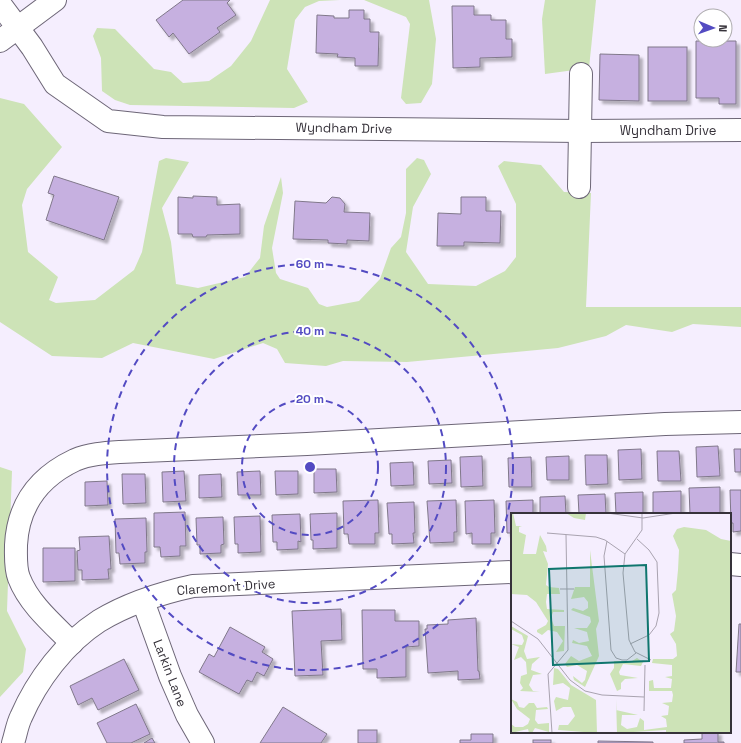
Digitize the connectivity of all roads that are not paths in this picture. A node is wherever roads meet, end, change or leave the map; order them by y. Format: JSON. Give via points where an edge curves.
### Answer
{"nodes":[{"id":1,"x":55,"y":0,"type":"edge"},
{"id":2,"x":0,"y":4,"type":"edge"},
{"id":3,"x":18,"y":28,"type":"junction"},
{"id":4,"x":0,"y":41,"type":"edge"},
{"id":5,"x":581,"y":74,"type":"dead end"},
{"id":6,"x":565,"y":130,"type":"junction"},
{"id":7,"x":741,"y":130,"type":"edge"},
{"id":8,"x":580,"y":187,"type":"dead end"},
{"id":9,"x":741,"y":422,"type":"edge"},
{"id":10,"x":731,"y":564,"type":"edge"},
{"id":11,"x":741,"y":565,"type":"edge"},
{"id":12,"x":511,"y":572,"type":"edge"},
{"id":13,"x":143,"y":601,"type":"junction"},
{"id":14,"x":72,"y":643,"type":"junction"},
{"id":15,"x":13,"y":743,"type":"edge"},
{"id":16,"x":203,"y":743,"type":"edge"}],
"edges":[{"from":1,"to":3,"type":"street"},
{"from":2,"to":3,"type":"street","name":"Wyndham Drive"},
{"from":3,"to":4,"type":"street"},
{"from":3,"to":6,"type":"street","name":"Wyndham Drive","via":[[55,84],[108,121],[163,127]]},
{"from":5,"to":6,"type":"street"},
{"from":6,"to":7,"type":"street","name":"Wyndham Drive"},
{"from":6,"to":8,"type":"street"},
{"from":9,"to":14,"type":"street","via":[[120,452],[97,454],[76,460],[52,475],[33,492],[23,508],[17,532],[16,557],[18,577],[28,595]]},
{"from":10,"to":11,"type":"street"},
{"from":12,"to":13,"type":"street","name":"Claremont Drive","via":[[193,586],[168,591]]},
{"from":13,"to":14,"type":"street","name":"Claremont Drive","via":[[100,621]]},
{"from":13,"to":16,"type":"street","name":"Larkin Lane","via":[[170,676],[184,709]]},
{"from":14,"to":15,"type":"street","name":"Claremont Drive","via":[[48,670],[32,696],[20,717]]}]}
